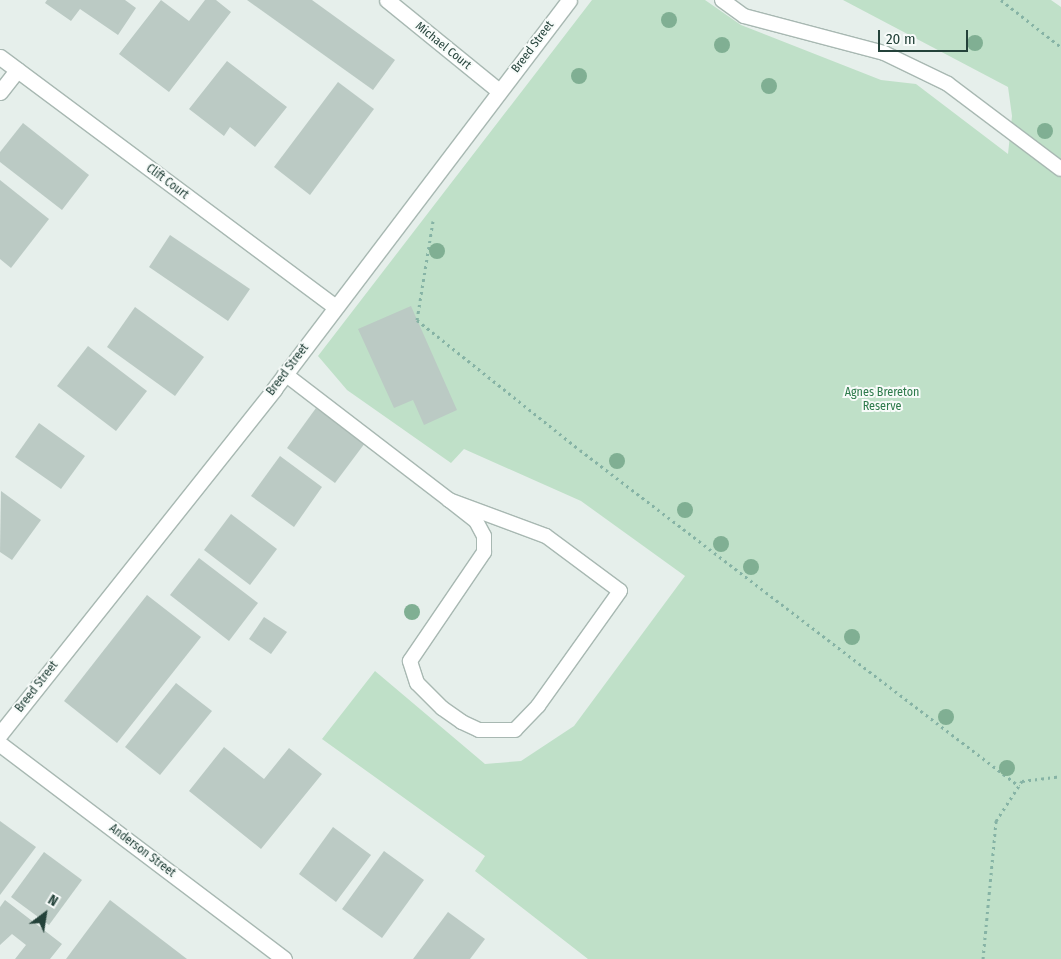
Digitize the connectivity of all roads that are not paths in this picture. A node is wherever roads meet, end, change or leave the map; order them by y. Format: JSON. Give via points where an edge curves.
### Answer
{"nodes":[{"id":1,"x":387,"y":0,"type":"edge"},
{"id":2,"x":569,"y":0,"type":"edge"},
{"id":3,"x":722,"y":0,"type":"edge"},
{"id":4,"x":0,"y":57,"type":"edge"},
{"id":5,"x":17,"y":70,"type":"junction"},
{"id":6,"x":0,"y":92,"type":"edge"},
{"id":7,"x":499,"y":92,"type":"junction"},
{"id":8,"x":1061,"y":169,"type":"edge"},
{"id":9,"x":335,"y":307,"type":"junction"},
{"id":10,"x":285,"y":374,"type":"junction"},
{"id":11,"x":449,"y":500,"type":"junction"},
{"id":12,"x":0,"y":734,"type":"edge"},
{"id":13,"x":0,"y":744,"type":"edge"},
{"id":14,"x":284,"y":959,"type":"edge"}],
"edges":[{"from":1,"to":7,"type":"street","name":"Michael Court"},
{"from":2,"to":7,"type":"street","name":"Breed Street"},
{"from":3,"to":8,"type":"lane","via":[[744,16],[884,53],[948,84]]},
{"from":4,"to":5,"type":"street","name":"Clift Court"},
{"from":5,"to":6,"type":"street"},
{"from":5,"to":9,"type":"street","name":"Clift Court"},
{"from":7,"to":9,"type":"street","name":"Breed Street"},
{"from":9,"to":10,"type":"street","name":"Breed Street"},
{"from":10,"to":11,"type":"lane"},
{"from":10,"to":12,"type":"street","name":"Breed Street"},
{"from":11,"to":11,"type":"lane","via":[[546,536],[620,591],[538,706],[515,730],[479,730],[462,722],[442,708],[417,683],[410,661],[484,552],[484,536],[476,521]]},
{"from":13,"to":14,"type":"street","name":"Anderson Street"}]}
